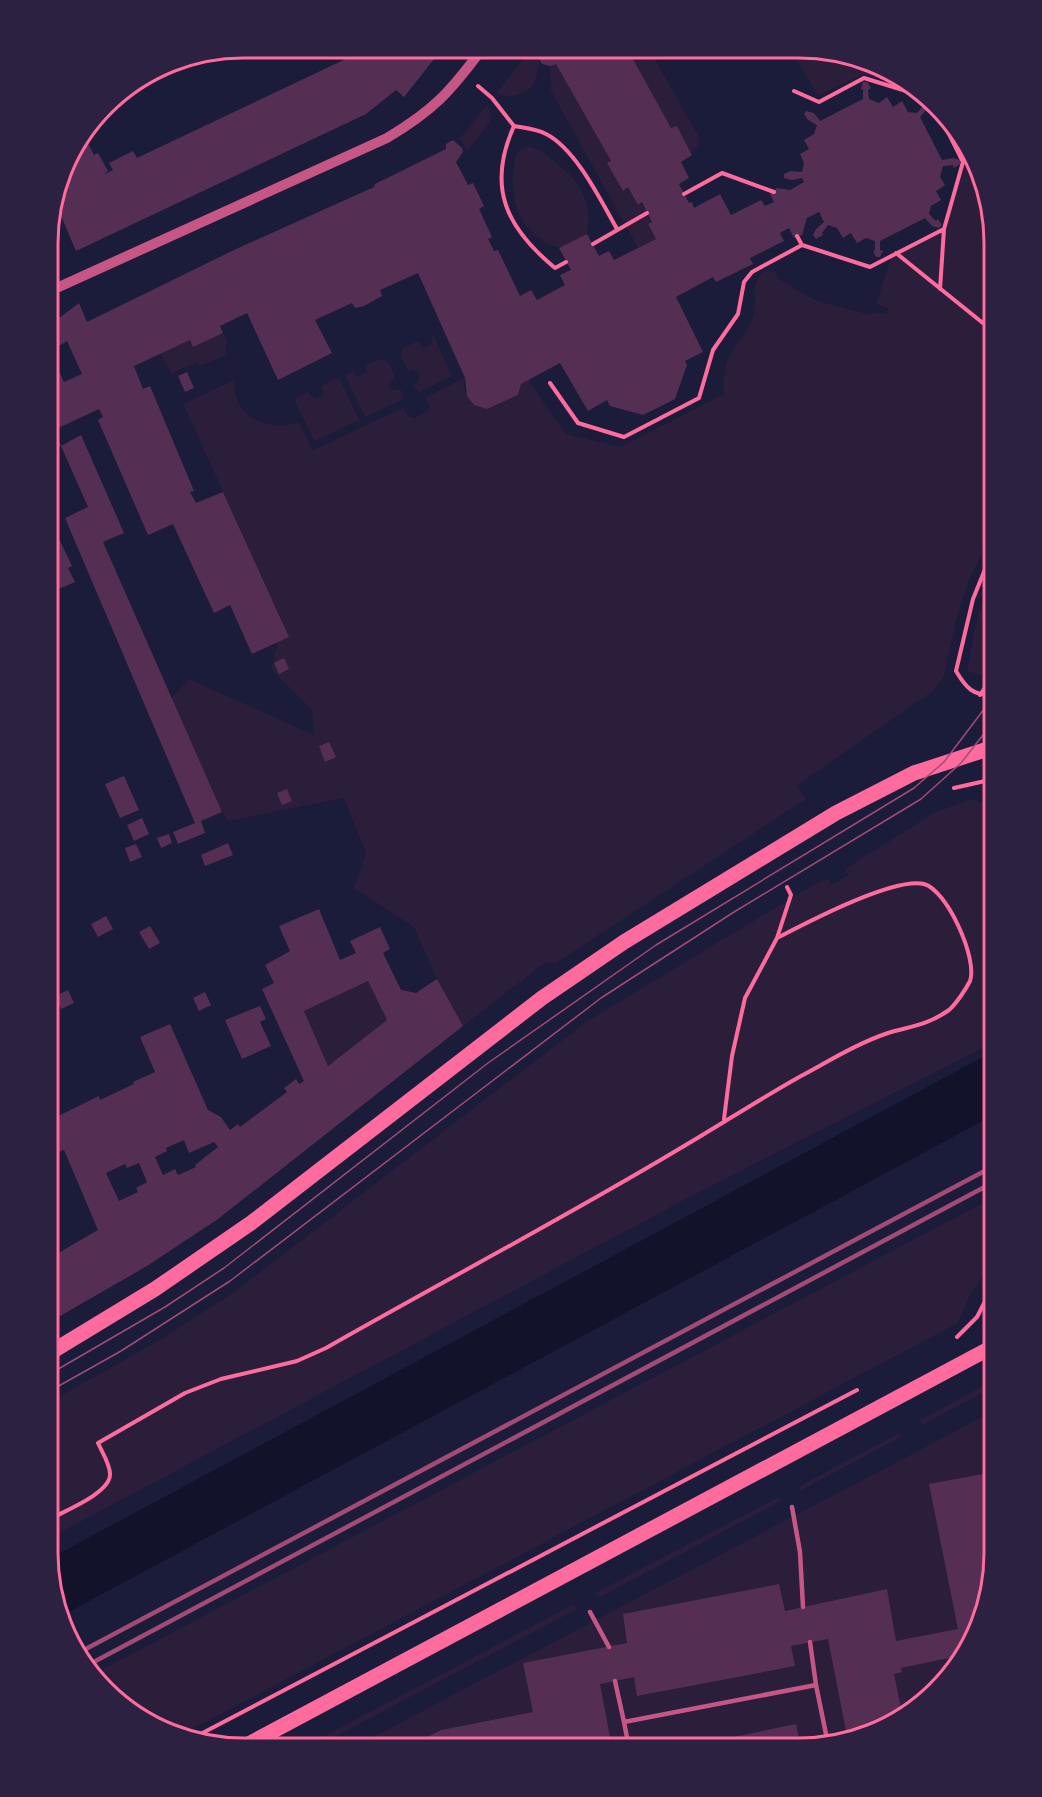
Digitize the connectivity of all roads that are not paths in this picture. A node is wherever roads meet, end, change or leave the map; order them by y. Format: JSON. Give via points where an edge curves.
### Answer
{"nodes":[{"id":1,"x":477,"y":58,"type":"edge"},
{"id":2,"x":58,"y":287,"type":"edge"},
{"id":3,"x":984,"y":750,"type":"edge"},
{"id":4,"x":58,"y":1348,"type":"edge"},
{"id":5,"x":983,"y":1352,"type":"edge"},
{"id":6,"x":792,"y":1507,"type":"dead end"},
{"id":7,"x":803,"y":1607,"type":"dead end"},
{"id":8,"x":590,"y":1612,"type":"dead end"},
{"id":9,"x":810,"y":1642,"type":"dead end"},
{"id":10,"x":609,"y":1647,"type":"dead end"},
{"id":11,"x":615,"y":1681,"type":"dead end"},
{"id":12,"x":816,"y":1685,"type":"junction"},
{"id":13,"x":624,"y":1722,"type":"junction"},
{"id":14,"x":826,"y":1736,"type":"edge"},
{"id":15,"x":260,"y":1738,"type":"edge"},
{"id":16,"x":627,"y":1738,"type":"edge"}],
"edges":[{"from":1,"to":2,"type":"street","via":[[447,95],[387,138]]},
{"from":3,"to":4,"type":"main road","via":[[914,773],[836,813],[624,942],[542,998],[251,1223],[155,1289]]},
{"from":5,"to":15,"type":"main road"},
{"from":6,"to":7,"type":"lane","via":[[800,1552]]},
{"from":8,"to":10,"type":"lane"},
{"from":9,"to":12,"type":"lane"},
{"from":11,"to":13,"type":"lane"},
{"from":12,"to":13,"type":"lane"},
{"from":12,"to":14,"type":"lane"},
{"from":13,"to":16,"type":"lane"}]}
